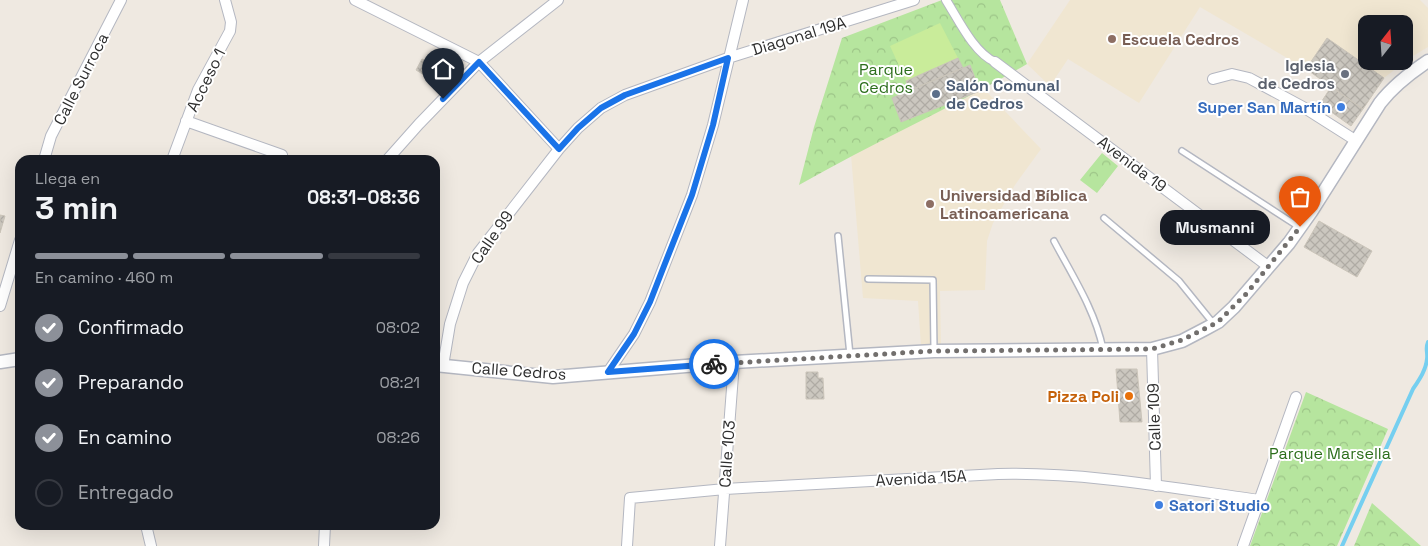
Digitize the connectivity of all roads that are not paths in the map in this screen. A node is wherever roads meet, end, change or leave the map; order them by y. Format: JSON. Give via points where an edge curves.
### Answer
{"nodes":[{"id":1,"x":121,"y":0,"type":"edge"},
{"id":2,"x":225,"y":0,"type":"edge"},
{"id":3,"x":355,"y":0,"type":"edge"},
{"id":4,"x":558,"y":0,"type":"edge"},
{"id":5,"x":743,"y":0,"type":"edge"},
{"id":6,"x":914,"y":0,"type":"edge"},
{"id":7,"x":946,"y":0,"type":"edge"},
{"id":8,"x":728,"y":58,"type":"junction"},
{"id":9,"x":1428,"y":61,"type":"edge"},
{"id":10,"x":479,"y":62,"type":"junction"},
{"id":11,"x":995,"y":62,"type":"joint"},
{"id":12,"x":1213,"y":79,"type":"dead end"},
{"id":13,"x":186,"y":121,"type":"junction"},
{"id":14,"x":1356,"y":140,"type":"junction"},
{"id":15,"x":559,"y":149,"type":"junction"},
{"id":16,"x":1182,"y":151,"type":"dead end"},
{"id":17,"x":45,"y":155,"type":"edge"},
{"id":18,"x":174,"y":155,"type":"edge"},
{"id":19,"x":282,"y":155,"type":"dead end"},
{"id":20,"x":391,"y":155,"type":"edge"},
{"id":21,"x":1104,"y":218,"type":"dead end"},
{"id":22,"x":1300,"y":227,"type":"junction"},
{"id":23,"x":838,"y":236,"type":"dead end"},
{"id":24,"x":1054,"y":241,"type":"dead end"},
{"id":25,"x":15,"y":256,"type":"edge"},
{"id":26,"x":1269,"y":267,"type":"junction"},
{"id":27,"x":868,"y":279,"type":"dead end"},
{"id":28,"x":0,"y":306,"type":"edge"},
{"id":29,"x":1213,"y":324,"type":"junction"},
{"id":30,"x":1103,"y":349,"type":"junction"},
{"id":31,"x":1152,"y":349,"type":"junction"},
{"id":32,"x":934,"y":351,"type":"junction"},
{"id":33,"x":850,"y":355,"type":"junction"},
{"id":34,"x":15,"y":360,"type":"edge"},
{"id":35,"x":440,"y":361,"type":"edge"},
{"id":36,"x":0,"y":362,"type":"edge"},
{"id":37,"x":734,"y":362,"type":"junction"},
{"id":38,"x":440,"y":365,"type":"edge"},
{"id":39,"x":608,"y":372,"type":"junction"},
{"id":40,"x":1296,"y":397,"type":"dead end"},
{"id":41,"x":1156,"y":486,"type":"junction"},
{"id":42,"x":725,"y":489,"type":"junction"},
{"id":43,"x":1259,"y":500,"type":"junction"},
{"id":44,"x":147,"y":530,"type":"edge"},
{"id":45,"x":326,"y":530,"type":"edge"},
{"id":46,"x":151,"y":546,"type":"edge"},
{"id":47,"x":324,"y":546,"type":"edge"},
{"id":48,"x":627,"y":546,"type":"edge"},
{"id":49,"x":720,"y":546,"type":"edge"},
{"id":50,"x":1243,"y":546,"type":"edge"}],
"edges":[{"from":1,"to":17,"type":"street","name":"Calle Surroca","via":[[51,136]]},
{"from":2,"to":13,"type":"street","name":"Acceso 1","via":[[230,31],[198,90]]},
{"from":3,"to":10,"type":"street"},
{"from":4,"to":10,"type":"street"},
{"from":5,"to":8,"type":"street"},
{"from":6,"to":8,"type":"street","name":"Diagonal 19A"},
{"from":7,"to":11,"type":"street","via":[[986,58]]},
{"from":8,"to":15,"type":"street","name":"Diagonal 19A","via":[[625,95],[601,108]]},
{"from":8,"to":39,"type":"street","via":[[713,125],[692,195],[650,302],[634,334]]},
{"from":9,"to":14,"type":"street","name":"Calle Cedros","via":[[1390,91]]},
{"from":10,"to":15,"type":"street"},
{"from":10,"to":20,"type":"street"},
{"from":11,"to":26,"type":"street","name":"Avenida 19"},
{"from":12,"to":14,"type":"street","via":[[1232,74],[1249,78]]},
{"from":13,"to":18,"type":"street","name":"Acceso 1"},
{"from":13,"to":19,"type":"street"},
{"from":14,"to":22,"type":"street","name":"Calle Cedros"},
{"from":15,"to":35,"type":"street","name":"Calle 99","via":[[478,253],[463,282]]},
{"from":16,"to":22,"type":"lane"},
{"from":21,"to":29,"type":"lane","via":[[1179,281]]},
{"from":22,"to":26,"type":"street","name":"Calle Cedros"},
{"from":23,"to":33,"type":"lane"},
{"from":24,"to":30,"type":"lane","via":[[1100,333]]},
{"from":25,"to":28,"type":"street"},
{"from":26,"to":29,"type":"street","name":"Calle Cedros","via":[[1234,307]]},
{"from":27,"to":32,"type":"lane","via":[[933,280]]},
{"from":29,"to":31,"type":"street","name":"Calle Cedros","via":[[1182,340]]},
{"from":30,"to":31,"type":"street","name":"Calle Cedros"},
{"from":30,"to":32,"type":"street","name":"Calle Cedros"},
{"from":31,"to":41,"type":"street","name":"Calle 109"},
{"from":32,"to":33,"type":"street","name":"Calle Cedros"},
{"from":33,"to":37,"type":"street","name":"Calle Cedros"},
{"from":34,"to":36,"type":"street"},
{"from":37,"to":39,"type":"street","name":"Calle Cedros"},
{"from":37,"to":42,"type":"street","name":"Calle 103"},
{"from":38,"to":39,"type":"street","name":"Calle Cedros","via":[[553,377]]},
{"from":40,"to":43,"type":"street"},
{"from":41,"to":42,"type":"street","name":"Avenida 15A","via":[[1037,473]]},
{"from":41,"to":43,"type":"street","name":"Avenida 15A"},
{"from":42,"to":48,"type":"street","name":"Avenida 15A","via":[[630,498]]},
{"from":42,"to":49,"type":"street","name":"Calle 103"},
{"from":43,"to":50,"type":"street"},
{"from":44,"to":46,"type":"street"},
{"from":45,"to":47,"type":"street"}]}
